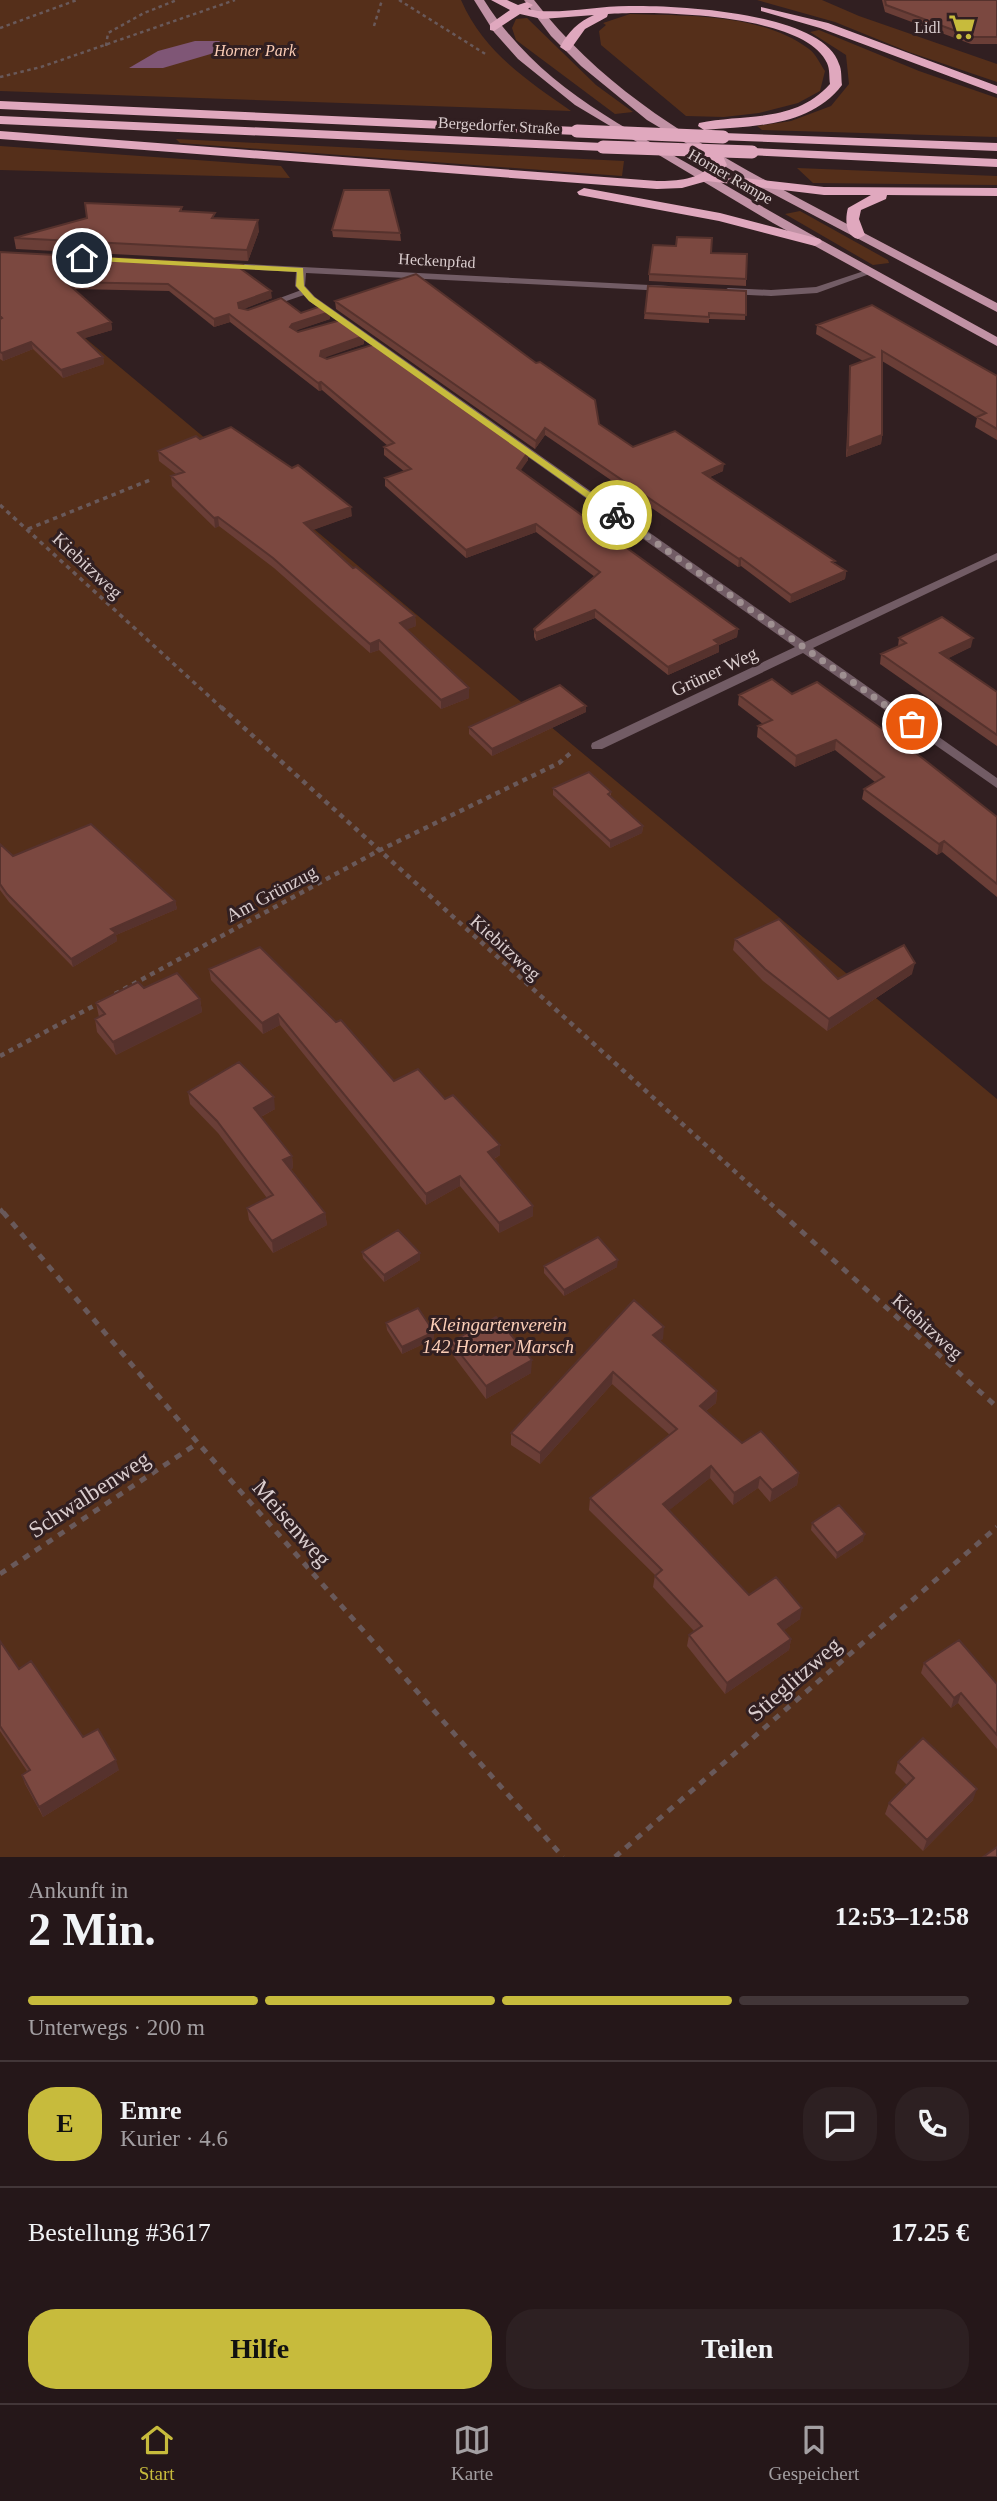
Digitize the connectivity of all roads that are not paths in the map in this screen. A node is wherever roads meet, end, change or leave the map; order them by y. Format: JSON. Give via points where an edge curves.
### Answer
{"nodes":[{"id":1,"x":479,"y":0,"type":"edge"},
{"id":2,"x":497,"y":0,"type":"edge"},
{"id":3,"x":551,"y":1,"type":"edge"},
{"id":4,"x":726,"y":1,"type":"edge"},
{"id":5,"x":527,"y":4,"type":"edge"},
{"id":6,"x":620,"y":10,"type":"junction"},
{"id":7,"x":538,"y":15,"type":"junction"},
{"id":8,"x":494,"y":27,"type":"junction"},
{"id":9,"x":566,"y":47,"type":"junction"},
{"id":10,"x":997,"y":90,"type":"edge"},
{"id":11,"x":0,"y":105,"type":"edge"},
{"id":12,"x":0,"y":120,"type":"edge"},
{"id":13,"x":489,"y":126,"type":"junction"},
{"id":14,"x":0,"y":135,"type":"edge"},
{"id":15,"x":997,"y":147,"type":"edge"},
{"id":16,"x":717,"y":157,"type":"junction"},
{"id":17,"x":997,"y":163,"type":"edge"},
{"id":18,"x":478,"y":173,"type":"junction"},
{"id":19,"x":704,"y":177,"type":"junction"},
{"id":20,"x":770,"y":187,"type":"junction"},
{"id":21,"x":899,"y":191,"type":"junction"},
{"id":22,"x":997,"y":192,"type":"edge"},
{"id":23,"x":858,"y":235,"type":"junction"},
{"id":24,"x":815,"y":242,"type":"junction"},
{"id":25,"x":219,"y":265,"type":"edge"},
{"id":26,"x":918,"y":266,"type":"junction"},
{"id":27,"x":301,"y":270,"type":"junction"},
{"id":28,"x":870,"y":272,"type":"junction"},
{"id":29,"x":674,"y":288,"type":"edge"},
{"id":30,"x":716,"y":290,"type":"edge"},
{"id":31,"x":304,"y":292,"type":"junction"},
{"id":32,"x":997,"y":308,"type":"edge"},
{"id":33,"x":256,"y":309,"type":"edge"},
{"id":34,"x":997,"y":342,"type":"edge"},
{"id":35,"x":377,"y":345,"type":"junction"},
{"id":36,"x":364,"y":351,"type":"edge"},
{"id":37,"x":997,"y":556,"type":"edge"},
{"id":38,"x":806,"y":649,"type":"junction"},
{"id":39,"x":597,"y":746,"type":"dead end"},
{"id":40,"x":997,"y":785,"type":"edge"}],
"edges":[{"from":1,"to":8,"type":"main road","name":"Horner Rampe"},
{"from":2,"to":5,"type":"highway"},
{"from":3,"to":5,"type":"highway"},
{"from":4,"to":10,"type":"highway","via":[[810,21]]},
{"from":5,"to":7,"type":"highway"},
{"from":5,"to":8,"type":"highway"},
{"from":6,"to":7,"type":"highway"},
{"from":6,"to":9,"type":"highway","via":[[584,23]]},
{"from":6,"to":13,"type":"highway","via":[[704,12],[765,23],[806,37],[836,63],[836,85],[818,104],[773,119],[704,126],[564,122]]},
{"from":7,"to":9,"type":"main road","name":"Horner Rampe"},
{"from":8,"to":19,"type":"main road","name":"Horner Rampe","via":[[526,62],[578,102]]},
{"from":9,"to":16,"type":"main road","name":"Horner Rampe","via":[[633,103]]},
{"from":11,"to":13,"type":"highway","name":"Bergedorfer Straße"},
{"from":12,"to":17,"type":"highway","name":"Bergedorfer Straße","bridge":true},
{"from":13,"to":15,"type":"highway","name":"Bergedorfer Straße","bridge":true},
{"from":14,"to":18,"type":"highway"},
{"from":16,"to":19,"type":"highway","via":[[720,165]]},
{"from":16,"to":20,"type":"main road","name":"Horner Rampe"},
{"from":18,"to":19,"type":"highway","via":[[657,185]]},
{"from":18,"to":24,"type":"highway","via":[[684,209]]},
{"from":19,"to":20,"type":"highway"},
{"from":19,"to":24,"type":"main road","name":"Horner Rampe"},
{"from":20,"to":21,"type":"highway"},
{"from":20,"to":23,"type":"main road","name":"Horner Rampe"},
{"from":21,"to":22,"type":"highway"},
{"from":21,"to":23,"type":"highway","via":[[855,208],[852,219]]},
{"from":23,"to":26,"type":"main road","name":"Horner Rampe"},
{"from":24,"to":28,"type":"main road","name":"Horner Rampe"},
{"from":25,"to":27,"type":"street","name":"Heckenpfad"},
{"from":26,"to":28,"type":"main road"},
{"from":26,"to":32,"type":"main road","name":"Horner Rampe"},
{"from":27,"to":29,"type":"street","name":"Heckenpfad"},
{"from":27,"to":31,"type":"street","via":[[298,280]]},
{"from":28,"to":30,"type":"street","via":[[807,291]]},
{"from":28,"to":34,"type":"main road","name":"Horner Rampe"},
{"from":31,"to":33,"type":"street"},
{"from":31,"to":35,"type":"street","via":[[337,323]]},
{"from":35,"to":36,"type":"street"},
{"from":35,"to":38,"type":"street"},
{"from":37,"to":38,"type":"street","name":"Grüner Weg"},
{"from":38,"to":39,"type":"street","name":"Grüner Weg"},
{"from":38,"to":40,"type":"street"}]}
